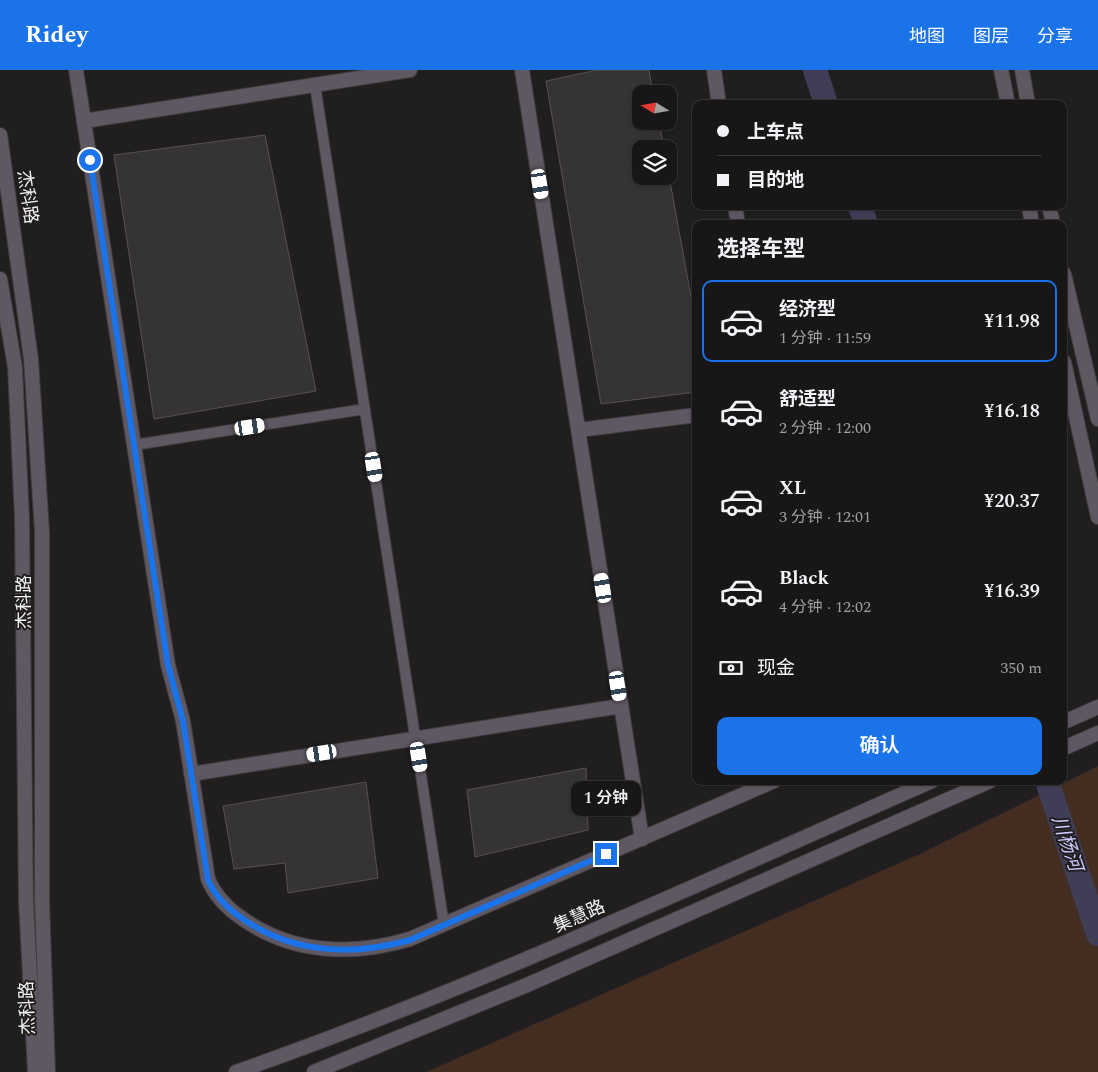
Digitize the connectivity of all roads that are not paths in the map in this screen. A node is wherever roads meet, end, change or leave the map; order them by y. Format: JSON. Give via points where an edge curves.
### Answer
{"nodes":[{"id":1,"x":76,"y":70,"type":"edge"},
{"id":2,"x":410,"y":70,"type":"edge"},
{"id":3,"x":522,"y":70,"type":"edge"},
{"id":4,"x":714,"y":70,"type":"edge"},
{"id":5,"x":1001,"y":70,"type":"edge"},
{"id":6,"x":1022,"y":70,"type":"edge"},
{"id":7,"x":315,"y":85,"type":"junction"},
{"id":8,"x":718,"y":100,"type":"edge"},
{"id":9,"x":1007,"y":100,"type":"edge"},
{"id":10,"x":1027,"y":100,"type":"edge"},
{"id":11,"x":84,"y":122,"type":"junction"},
{"id":12,"x":0,"y":135,"type":"edge"},
{"id":13,"x":0,"y":279,"type":"edge"},
{"id":14,"x":1067,"y":287,"type":"edge"},
{"id":15,"x":1067,"y":376,"type":"edge"},
{"id":16,"x":365,"y":409,"type":"junction"},
{"id":17,"x":692,"y":416,"type":"edge"},
{"id":18,"x":1098,"y":419,"type":"edge"},
{"id":19,"x":579,"y":430,"type":"junction"},
{"id":20,"x":134,"y":445,"type":"junction"},
{"id":21,"x":1098,"y":517,"type":"edge"},
{"id":22,"x":621,"y":706,"type":"junction"},
{"id":23,"x":1098,"y":707,"type":"edge"},
{"id":24,"x":1067,"y":721,"type":"edge"},
{"id":25,"x":1098,"y":733,"type":"edge"},
{"id":26,"x":416,"y":738,"type":"junction"},
{"id":27,"x":1068,"y":746,"type":"edge"},
{"id":28,"x":191,"y":774,"type":"junction"},
{"id":29,"x":765,"y":785,"type":"edge"},
{"id":30,"x":923,"y":785,"type":"edge"},
{"id":31,"x":981,"y":785,"type":"edge"},
{"id":32,"x":642,"y":839,"type":"junction"},
{"id":33,"x":444,"y":924,"type":"junction"},
{"id":34,"x":35,"y":1072,"type":"edge"},
{"id":35,"x":48,"y":1072,"type":"edge"},
{"id":36,"x":236,"y":1072,"type":"edge"},
{"id":37,"x":314,"y":1072,"type":"edge"}],
"edges":[{"from":1,"to":11,"type":"street"},
{"from":2,"to":7,"type":"street"},
{"from":3,"to":19,"type":"street"},
{"from":4,"to":8,"type":"street"},
{"from":5,"to":9,"type":"street"},
{"from":6,"to":10,"type":"street"},
{"from":7,"to":11,"type":"street"},
{"from":7,"to":16,"type":"lane"},
{"from":11,"to":20,"type":"street"},
{"from":12,"to":35,"type":"street","name":"杰科路","via":[[32,359],[42,532],[42,901]]},
{"from":13,"to":34,"type":"street","name":"杰科路","via":[[15,367],[22,508],[26,902]]},
{"from":14,"to":18,"type":"street"},
{"from":15,"to":21,"type":"street"},
{"from":16,"to":20,"type":"lane"},
{"from":16,"to":26,"type":"lane"},
{"from":17,"to":19,"type":"street"},
{"from":19,"to":22,"type":"street"},
{"from":20,"to":28,"type":"street","via":[[168,665],[183,721]]},
{"from":22,"to":26,"type":"street"},
{"from":22,"to":32,"type":"street"},
{"from":23,"to":24,"type":"street"},
{"from":25,"to":27,"type":"street"},
{"from":26,"to":28,"type":"street"},
{"from":26,"to":33,"type":"lane"},
{"from":28,"to":33,"type":"street","via":[[208,880],[221,901],[257,929],[311,948],[337,951],[388,946]]},
{"from":29,"to":32,"type":"street"},
{"from":30,"to":36,"type":"street","name":"集慧路","via":[[518,963]]},
{"from":31,"to":37,"type":"street","via":[[527,985]]},
{"from":32,"to":33,"type":"street"}]}
